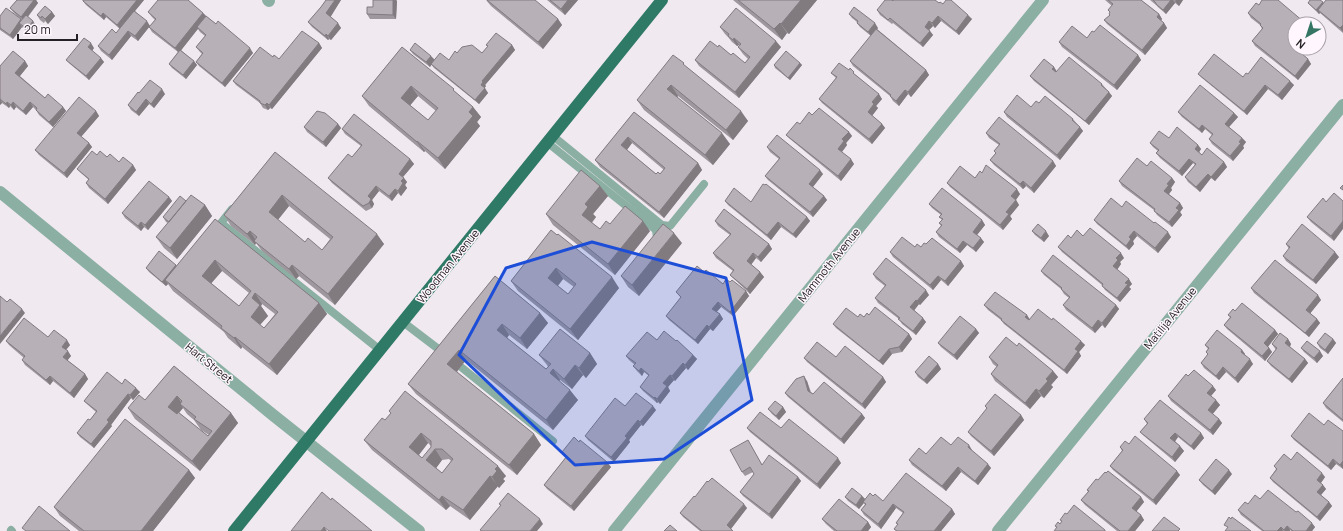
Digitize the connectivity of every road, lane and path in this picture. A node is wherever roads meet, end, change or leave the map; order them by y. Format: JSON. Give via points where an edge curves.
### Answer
{"nodes":[{"id":1,"x":662,"y":0,"type":"edge"},
{"id":2,"x":1043,"y":0,"type":"edge"},
{"id":3,"x":1343,"y":105,"type":"edge"},
{"id":4,"x":551,"y":139,"type":"junction"},
{"id":5,"x":704,"y":184,"type":"dead end"},
{"id":6,"x":0,"y":192,"type":"edge"},
{"id":7,"x":235,"y":205,"type":"edge"},
{"id":8,"x":652,"y":245,"type":"edge"},
{"id":9,"x":403,"y":322,"type":"junction"},
{"id":10,"x":380,"y":350,"type":"junction"},
{"id":11,"x":446,"y":356,"type":"edge"},
{"id":12,"x":461,"y":367,"type":"edge"},
{"id":13,"x":306,"y":441,"type":"junction"},
{"id":14,"x":553,"y":441,"type":"dead end"},
{"id":15,"x":234,"y":531,"type":"edge"},
{"id":16,"x":419,"y":531,"type":"edge"},
{"id":17,"x":614,"y":531,"type":"edge"},
{"id":18,"x":998,"y":531,"type":"edge"}],
"edges":[{"from":1,"to":4,"type":"main road","name":"Woodman Avenue"},
{"from":2,"to":17,"type":"street","name":"Mammoth Avenue"},
{"from":3,"to":18,"type":"street","name":"Matilija Avenue"},
{"from":4,"to":5,"type":"lane","via":[[662,225],[670,226]]},
{"from":4,"to":8,"type":"lane","via":[[656,230],[657,238]]},
{"from":4,"to":9,"type":"main road","name":"Woodman Avenue"},
{"from":6,"to":13,"type":"street","name":"Hart Street"},
{"from":7,"to":10,"type":"lane","via":[[221,223]]},
{"from":9,"to":10,"type":"main road","name":"Woodman Avenue"},
{"from":9,"to":11,"type":"lane"},
{"from":10,"to":13,"type":"main road","name":"Woodman Avenue"},
{"from":12,"to":14,"type":"lane"},
{"from":13,"to":15,"type":"main road","name":"Woodman Avenue"},
{"from":13,"to":16,"type":"street","name":"Hart Street"}]}
